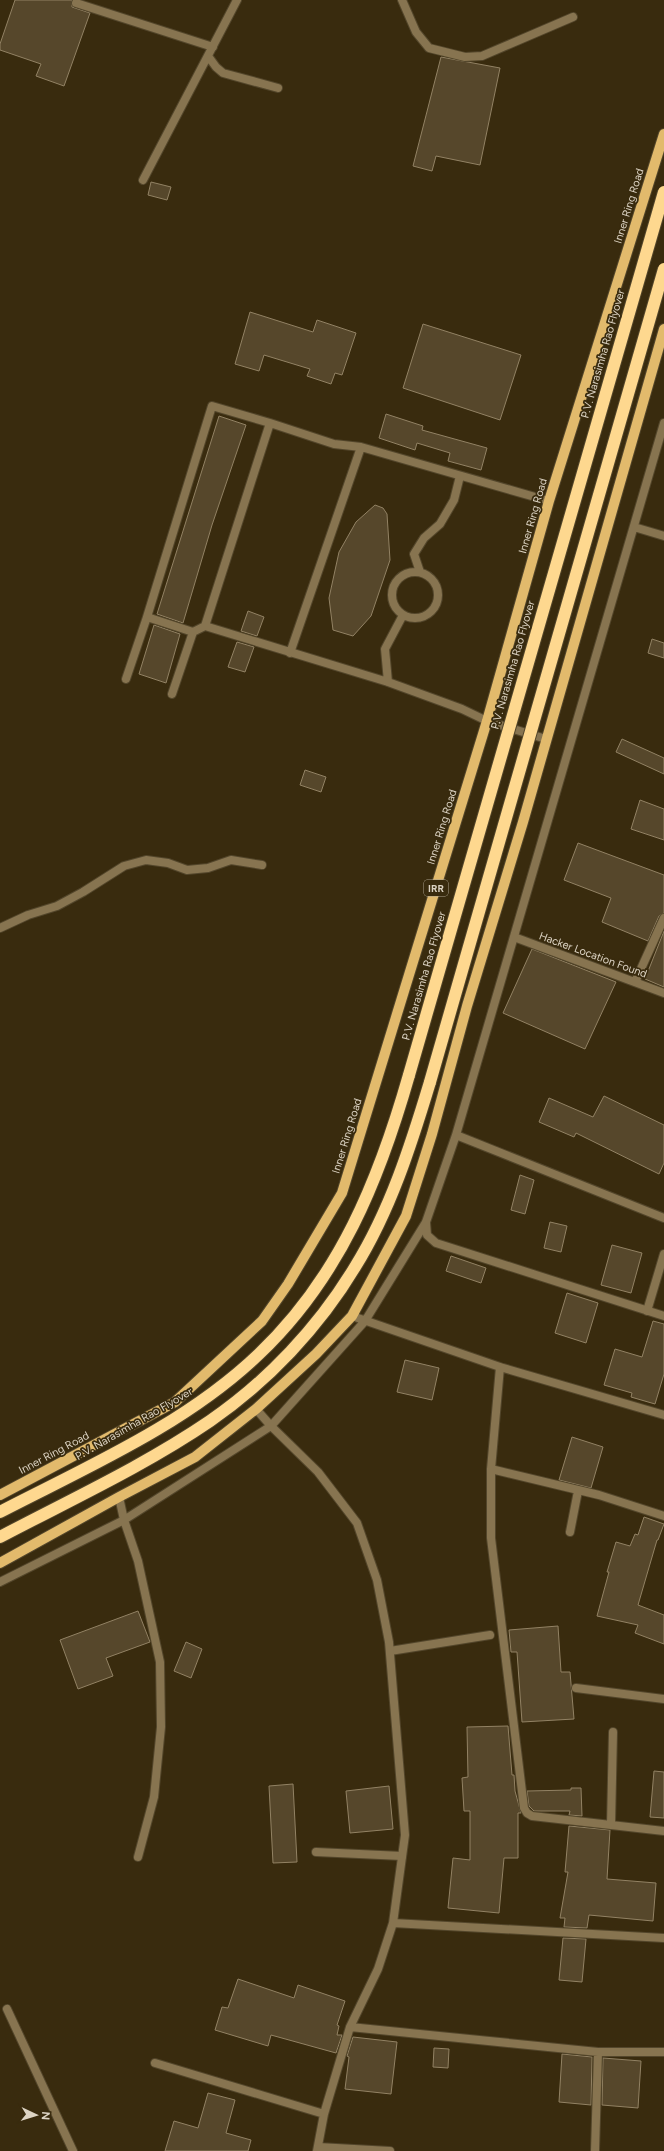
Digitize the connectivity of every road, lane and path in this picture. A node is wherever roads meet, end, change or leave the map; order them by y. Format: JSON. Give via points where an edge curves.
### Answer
{"nodes":[{"id":1,"x":237,"y":0,"type":"edge"},
{"id":2,"x":402,"y":0,"type":"edge"},
{"id":3,"x":76,"y":3,"type":"dead end"},
{"id":4,"x":573,"y":17,"type":"dead end"},
{"id":5,"x":212,"y":46,"type":"junction"},
{"id":6,"x":208,"y":56,"type":"junction"},
{"id":7,"x":278,"y":88,"type":"dead end"},
{"id":8,"x":664,"y":134,"type":"edge"},
{"id":9,"x":143,"y":180,"type":"dead end"},
{"id":10,"x":664,"y":192,"type":"edge"},
{"id":11,"x":664,"y":269,"type":"edge"},
{"id":12,"x":664,"y":329,"type":"edge"},
{"id":13,"x":270,"y":423,"type":"junction"},
{"id":14,"x":664,"y":423,"type":"edge"},
{"id":15,"x":361,"y":447,"type":"junction"},
{"id":16,"x":460,"y":476,"type":"junction"},
{"id":17,"x":549,"y":501,"type":"junction"},
{"id":18,"x":634,"y":527,"type":"junction"},
{"id":19,"x":664,"y":536,"type":"edge"},
{"id":20,"x":420,"y":572,"type":"junction"},
{"id":21,"x":403,"y":615,"type":"junction"},
{"id":22,"x":147,"y":617,"type":"junction"},
{"id":23,"x":205,"y":626,"type":"junction"},
{"id":24,"x":193,"y":632,"type":"junction"},
{"id":25,"x":290,"y":653,"type":"junction"},
{"id":26,"x":126,"y":679,"type":"dead end"},
{"id":27,"x":388,"y":682,"type":"junction"},
{"id":28,"x":172,"y":694,"type":"dead end"},
{"id":29,"x":487,"y":721,"type":"junction"},
{"id":30,"x":546,"y":739,"type":"junction"},
{"id":31,"x":262,"y":865,"type":"dead end"},
{"id":32,"x":664,"y":918,"type":"edge"},
{"id":33,"x":0,"y":928,"type":"edge"},
{"id":34,"x":514,"y":938,"type":"junction"},
{"id":35,"x":635,"y":982,"type":"junction"},
{"id":36,"x":664,"y":993,"type":"edge"},
{"id":37,"x":456,"y":1135,"type":"junction"},
{"id":38,"x":664,"y":1218,"type":"edge"},
{"id":39,"x":426,"y":1222,"type":"junction"},
{"id":40,"x":664,"y":1254,"type":"edge"},
{"id":41,"x":646,"y":1311,"type":"junction"},
{"id":42,"x":352,"y":1316,"type":"junction"},
{"id":43,"x":664,"y":1316,"type":"edge"},
{"id":44,"x":365,"y":1321,"type":"junction"},
{"id":45,"x":500,"y":1367,"type":"junction"},
{"id":46,"x":256,"y":1409,"type":"junction"},
{"id":47,"x":664,"y":1415,"type":"edge"},
{"id":48,"x":271,"y":1426,"type":"junction"},
{"id":49,"x":491,"y":1469,"type":"junction"},
{"id":50,"x":578,"y":1491,"type":"junction"},
{"id":51,"x":0,"y":1495,"type":"edge"},
{"id":52,"x":119,"y":1497,"type":"junction"},
{"id":53,"x":0,"y":1512,"type":"edge"},
{"id":54,"x":664,"y":1516,"type":"edge"},
{"id":55,"x":124,"y":1520,"type":"junction"},
{"id":56,"x":570,"y":1532,"type":"dead end"},
{"id":57,"x":0,"y":1537,"type":"edge"},
{"id":58,"x":0,"y":1563,"type":"edge"},
{"id":59,"x":0,"y":1582,"type":"edge"},
{"id":60,"x":490,"y":1635,"type":"dead end"},
{"id":61,"x":390,"y":1651,"type":"junction"},
{"id":62,"x":576,"y":1688,"type":"dead end"},
{"id":63,"x":664,"y":1699,"type":"edge"},
{"id":64,"x":613,"y":1732,"type":"dead end"},
{"id":65,"x":611,"y":1825,"type":"junction"},
{"id":66,"x":664,"y":1831,"type":"edge"},
{"id":67,"x":316,"y":1852,"type":"dead end"},
{"id":68,"x":402,"y":1856,"type":"junction"},
{"id":69,"x":138,"y":1857,"type":"dead end"},
{"id":70,"x":393,"y":1923,"type":"junction"},
{"id":71,"x":664,"y":1938,"type":"edge"},
{"id":72,"x":7,"y":2010,"type":"dead end"},
{"id":73,"x":350,"y":2027,"type":"junction"},
{"id":74,"x":598,"y":2052,"type":"junction"},
{"id":75,"x":664,"y":2052,"type":"edge"},
{"id":76,"x":154,"y":2063,"type":"dead end"},
{"id":77,"x":324,"y":2114,"type":"junction"},
{"id":78,"x":317,"y":2149,"type":"edge"},
{"id":79,"x":73,"y":2151,"type":"edge"},
{"id":80,"x":390,"y":2151,"type":"edge"},
{"id":81,"x":595,"y":2151,"type":"edge"}],
"edges":[{"from":1,"to":5,"type":"street"},
{"from":2,"to":4,"type":"street","via":[[416,32],[429,48],[465,57],[482,56]]},
{"from":3,"to":5,"type":"street"},
{"from":5,"to":6,"type":"street"},
{"from":6,"to":7,"type":"street","via":[[223,73]]},
{"from":6,"to":9,"type":"street"},
{"from":8,"to":17,"type":"main road","name":"Inner Ring Road","number":"IRR"},
{"from":10,"to":53,"type":"highway","name":"P.V. Narasimha Rao Flyover","bridge":true,"via":[[396,1119],[380,1168],[358,1216],[312,1294],[259,1354],[228,1380],[166,1423]]},
{"from":11,"to":57,"type":"highway","bridge":true,"via":[[430,1082],[398,1176],[356,1267],[295,1346],[243,1396],[179,1441]]},
{"from":12,"to":30,"type":"main road"},
{"from":13,"to":15,"type":"street","via":[[334,444]]},
{"from":13,"to":22,"type":"street","via":[[212,406]]},
{"from":13,"to":23,"type":"street"},
{"from":14,"to":18,"type":"street"},
{"from":15,"to":16,"type":"street"},
{"from":15,"to":25,"type":"street"},
{"from":16,"to":17,"type":"street"},
{"from":16,"to":20,"type":"street","via":[[454,500],[440,524],[424,538],[414,554]]},
{"from":17,"to":29,"type":"main road","name":"Inner Ring Road","number":"IRR"},
{"from":18,"to":19,"type":"street"},
{"from":18,"to":34,"type":"street"},
{"from":20,"to":21,"type":"street","via":[[406,573],[395,583],[392,590],[394,604]]},
{"from":20,"to":21,"type":"street","via":[[433,580],[438,600],[424,616],[417,618]]},
{"from":21,"to":27,"type":"street","via":[[385,649]]},
{"from":22,"to":24,"type":"street"},
{"from":22,"to":26,"type":"street"},
{"from":23,"to":24,"type":"street"},
{"from":23,"to":25,"type":"street"},
{"from":24,"to":28,"type":"street"},
{"from":25,"to":27,"type":"street"},
{"from":27,"to":29,"type":"street","via":[[462,709]]},
{"from":29,"to":30,"type":"street"},
{"from":29,"to":51,"type":"main road","name":"Inner Ring Road","number":"IRR","via":[[342,1193],[288,1284],[262,1322],[175,1402]]},
{"from":30,"to":42,"type":"main road","via":[[406,1216]]},
{"from":31,"to":33,"type":"street","via":[[231,860],[208,868],[187,870],[168,863],[146,860],[124,866],[56,906]]},
{"from":32,"to":35,"type":"street"},
{"from":34,"to":35,"type":"street","name":"Hacker Location Found"},
{"from":34,"to":37,"type":"street"},
{"from":35,"to":36,"type":"street","name":"Hacker Location Found"},
{"from":37,"to":38,"type":"street"},
{"from":37,"to":39,"type":"street"},
{"from":39,"to":41,"type":"street","via":[[427,1235],[436,1243]]},
{"from":39,"to":44,"type":"street"},
{"from":40,"to":41,"type":"street"},
{"from":41,"to":43,"type":"street"},
{"from":42,"to":44,"type":"street"},
{"from":42,"to":46,"type":"main road","via":[[316,1354]]},
{"from":44,"to":45,"type":"street"},
{"from":44,"to":48,"type":"street"},
{"from":45,"to":47,"type":"street"},
{"from":45,"to":49,"type":"street"},
{"from":46,"to":48,"type":"street"},
{"from":46,"to":52,"type":"main road","via":[[195,1458]]},
{"from":48,"to":55,"type":"street"},
{"from":48,"to":61,"type":"street","via":[[318,1472],[357,1523],[377,1580]]},
{"from":49,"to":50,"type":"street"},
{"from":49,"to":65,"type":"street","via":[[491,1538],[524,1808],[532,1816]]},
{"from":50,"to":54,"type":"street","via":[[599,1495]]},
{"from":50,"to":56,"type":"street"},
{"from":52,"to":55,"type":"street"},
{"from":52,"to":58,"type":"main road"},
{"from":55,"to":59,"type":"street"},
{"from":55,"to":69,"type":"street","via":[[138,1561],[160,1662],[161,1727],[154,1797]]},
{"from":60,"to":61,"type":"street"},
{"from":61,"to":68,"type":"street","via":[[405,1835]]},
{"from":62,"to":63,"type":"street"},
{"from":64,"to":65,"type":"street"},
{"from":65,"to":66,"type":"street"},
{"from":67,"to":68,"type":"street"},
{"from":68,"to":70,"type":"street"},
{"from":70,"to":71,"type":"street"},
{"from":70,"to":73,"type":"street","via":[[378,1969]]},
{"from":72,"to":79,"type":"street"},
{"from":73,"to":74,"type":"street"},
{"from":73,"to":77,"type":"street"},
{"from":74,"to":75,"type":"street"},
{"from":74,"to":81,"type":"street"},
{"from":76,"to":77,"type":"street"},
{"from":77,"to":78,"type":"street"},
{"from":78,"to":80,"type":"street"}]}
